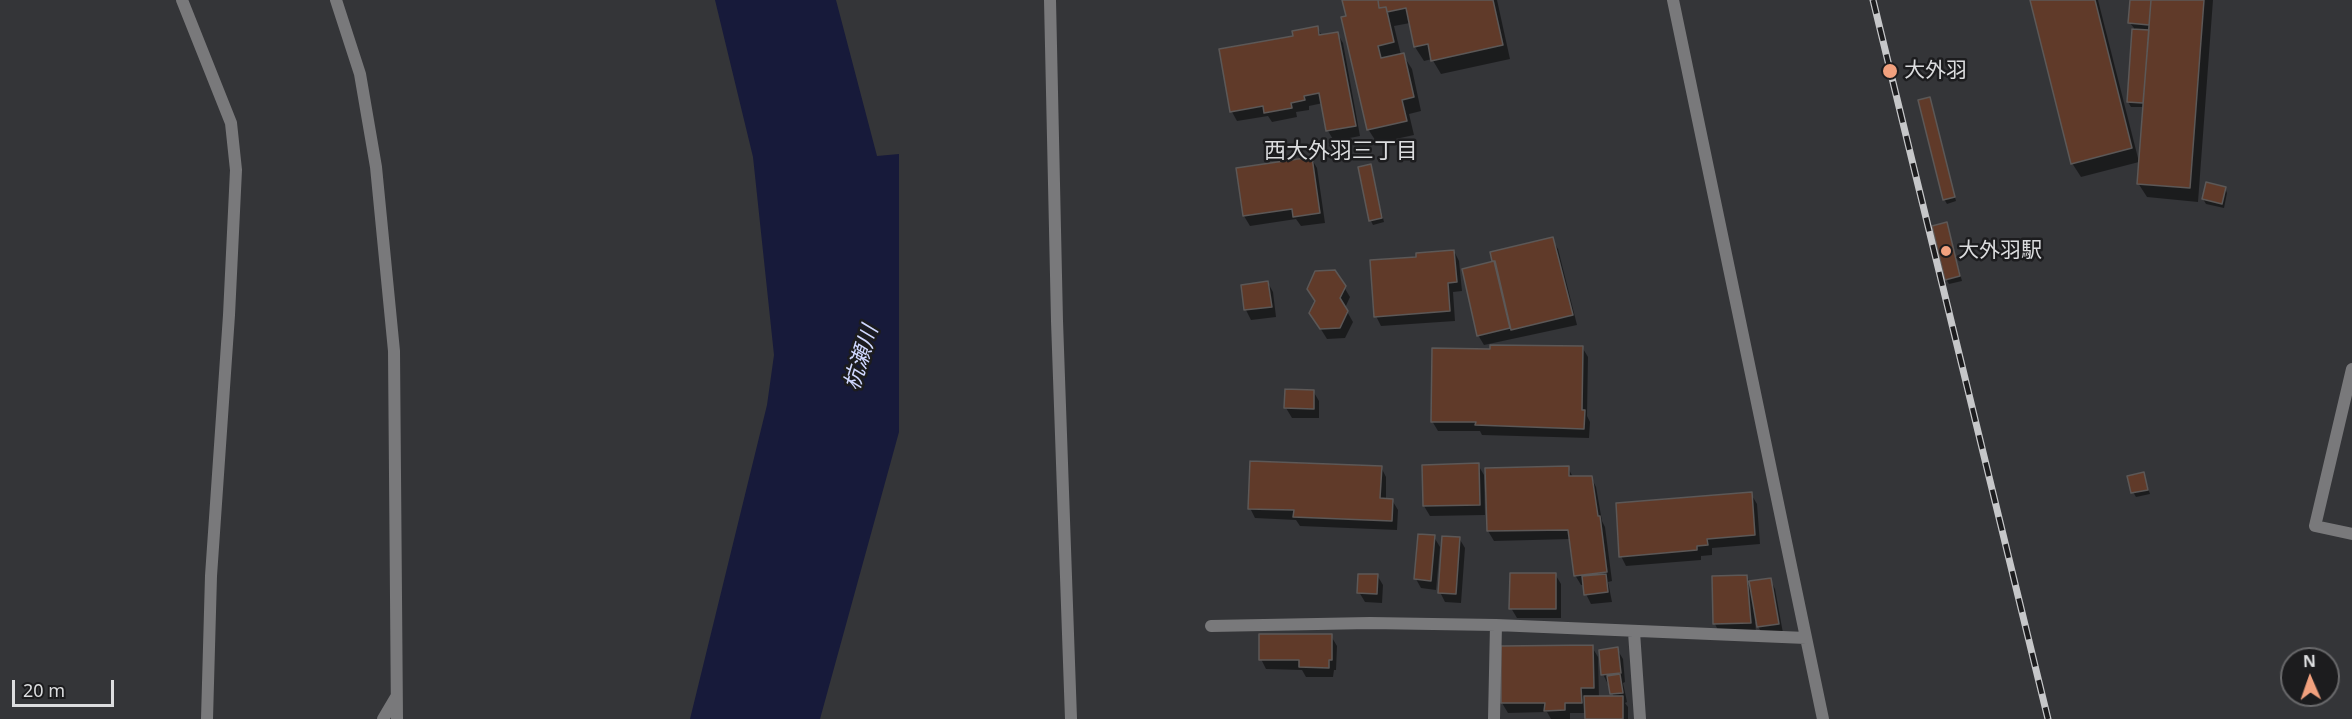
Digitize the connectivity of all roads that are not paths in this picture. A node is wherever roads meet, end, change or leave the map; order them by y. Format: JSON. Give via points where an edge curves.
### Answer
{"nodes":[{"id":1,"x":182,"y":0,"type":"edge"},
{"id":2,"x":336,"y":0,"type":"edge"},
{"id":3,"x":1050,"y":0,"type":"edge"},
{"id":4,"x":1673,"y":0,"type":"edge"},
{"id":5,"x":2352,"y":369,"type":"edge"},
{"id":6,"x":2352,"y":534,"type":"edge"},
{"id":7,"x":1496,"y":624,"type":"junction"},
{"id":8,"x":1211,"y":626,"type":"dead end"},
{"id":9,"x":1634,"y":632,"type":"junction"},
{"id":10,"x":1806,"y":638,"type":"junction"},
{"id":11,"x":397,"y":696,"type":"junction"},
{"id":12,"x":207,"y":719,"type":"edge"},
{"id":13,"x":383,"y":719,"type":"edge"},
{"id":14,"x":397,"y":719,"type":"edge"},
{"id":15,"x":1071,"y":719,"type":"edge"},
{"id":16,"x":1494,"y":719,"type":"edge"},
{"id":17,"x":1640,"y":719,"type":"edge"},
{"id":18,"x":1823,"y":719,"type":"edge"}],
"edges":[{"from":1,"to":12,"type":"street","via":[[231,123],[236,170],[211,576]]},
{"from":2,"to":11,"type":"street","via":[[360,74],[376,167],[394,351]]},
{"from":3,"to":15,"type":"street"},
{"from":4,"to":10,"type":"street"},
{"from":5,"to":6,"type":"street","via":[[2315,526]]},
{"from":7,"to":8,"type":"street"},
{"from":7,"to":9,"type":"street"},
{"from":7,"to":16,"type":"street"},
{"from":9,"to":10,"type":"street"},
{"from":9,"to":17,"type":"street"},
{"from":10,"to":18,"type":"street"},
{"from":11,"to":13,"type":"street"},
{"from":11,"to":14,"type":"street"}]}
